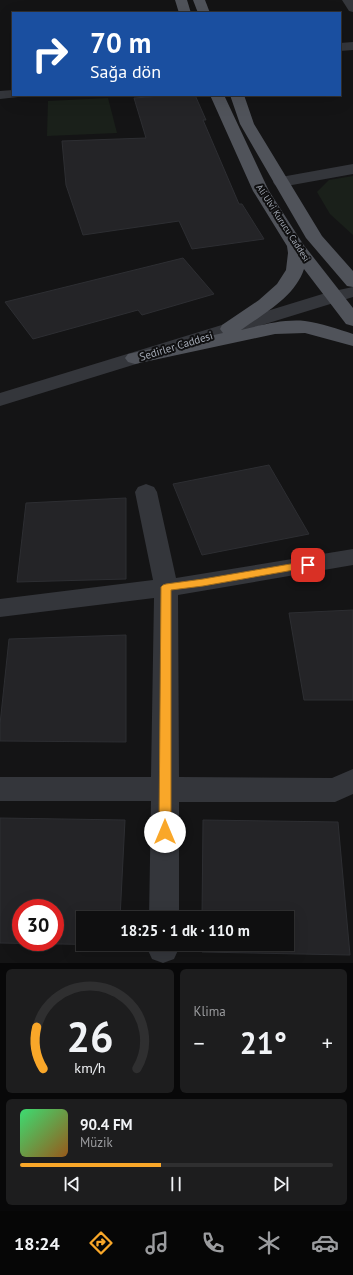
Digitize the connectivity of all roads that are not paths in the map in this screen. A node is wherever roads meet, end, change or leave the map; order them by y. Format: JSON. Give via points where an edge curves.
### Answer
{"nodes":[{"id":1,"x":181,"y":0,"type":"edge"},
{"id":2,"x":199,"y":0,"type":"edge"},
{"id":3,"x":348,"y":0,"type":"edge"},
{"id":4,"x":353,"y":8,"type":"edge"},
{"id":5,"x":185,"y":12,"type":"edge"},
{"id":6,"x":204,"y":12,"type":"edge"},
{"id":7,"x":353,"y":46,"type":"edge"},
{"id":8,"x":341,"y":47,"type":"edge"},
{"id":9,"x":12,"y":94,"type":"edge"},
{"id":10,"x":0,"y":95,"type":"edge"},
{"id":11,"x":217,"y":96,"type":"edge"},
{"id":12,"x":237,"y":96,"type":"edge"},
{"id":13,"x":353,"y":169,"type":"edge"},
{"id":14,"x":281,"y":182,"type":"junction"},
{"id":15,"x":296,"y":246,"type":"junction"},
{"id":16,"x":328,"y":253,"type":"junction"},
{"id":17,"x":353,"y":262,"type":"edge"},
{"id":18,"x":353,"y":282,"type":"edge"},
{"id":19,"x":344,"y":294,"type":"edge"},
{"id":20,"x":353,"y":320,"type":"edge"},
{"id":21,"x":229,"y":329,"type":"junction"},
{"id":22,"x":353,"y":340,"type":"edge"},
{"id":23,"x":135,"y":358,"type":"junction"},
{"id":24,"x":0,"y":400,"type":"edge"},
{"id":25,"x":146,"y":492,"type":"dead end"},
{"id":26,"x":353,"y":557,"type":"edge"},
{"id":27,"x":166,"y":587,"type":"junction"},
{"id":28,"x":0,"y":608,"type":"edge"},
{"id":29,"x":353,"y":781,"type":"edge"},
{"id":30,"x":0,"y":789,"type":"edge"},
{"id":31,"x":165,"y":790,"type":"junction"},
{"id":32,"x":164,"y":911,"type":"edge"}],
"edges":[{"from":1,"to":5,"type":"main road"},
{"from":2,"to":6,"type":"main road"},
{"from":3,"to":4,"type":"street"},
{"from":7,"to":8,"type":"street"},
{"from":9,"to":10,"type":"street"},
{"from":11,"to":15,"type":"main road","name":"Ali Ulvi Kurucu Caddesi","via":[[260,191]]},
{"from":12,"to":14,"type":"main road","name":"Ali Ulvi Kurucu Caddesi","via":[[247,124]]},
{"from":13,"to":14,"type":"street"},
{"from":14,"to":16,"type":"main road","name":"Ali Ulvi Kurucu Caddesi","via":[[315,238]]},
{"from":15,"to":19,"type":"main road","name":"Ali Ulvi Kurucu Caddesi"},
{"from":15,"to":21,"type":"main road","via":[[297,262],[289,282]]},
{"from":16,"to":17,"type":"main road"},
{"from":16,"to":18,"type":"main road","name":"Ali Ulvi Kurucu Caddesi"},
{"from":19,"to":20,"type":"main road","name":"Ali Ulvi Kurucu Caddesi"},
{"from":19,"to":21,"type":"street","name":"Sedirler Caddesi"},
{"from":21,"to":23,"type":"street","name":"Sedirler Caddesi"},
{"from":22,"to":23,"type":"main road","via":[[305,327],[276,328]]},
{"from":23,"to":24,"type":"street","name":"Sedirler Caddesi"},
{"from":25,"to":27,"type":"street"},
{"from":26,"to":27,"type":"street"},
{"from":27,"to":28,"type":"street"},
{"from":27,"to":31,"type":"street"},
{"from":29,"to":31,"type":"street","via":[[335,790]]},
{"from":30,"to":31,"type":"street"},
{"from":31,"to":32,"type":"street"}]}
